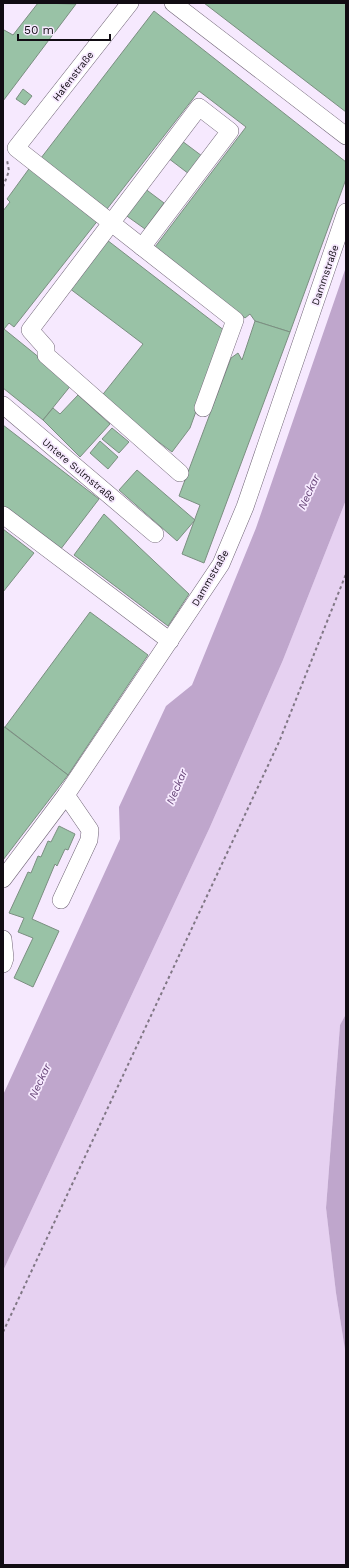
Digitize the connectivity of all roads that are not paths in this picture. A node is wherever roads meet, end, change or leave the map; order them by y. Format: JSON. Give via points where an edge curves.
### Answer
{"nodes":[{"id":1,"x":130,"y":3,"type":"edge"},
{"id":2,"x":173,"y":3,"type":"edge"},
{"id":3,"x":346,"y":136,"type":"edge"},
{"id":4,"x":346,"y":212,"type":"edge"},
{"id":5,"x":110,"y":222,"type":"junction"},
{"id":6,"x":142,"y":247,"type":"junction"},
{"id":7,"x":3,"y":405,"type":"edge"},
{"id":8,"x":203,"y":408,"type":"dead end"},
{"id":9,"x":180,"y":474,"type":"dead end"},
{"id":10,"x":3,"y":515,"type":"edge"},
{"id":11,"x":154,"y":534,"type":"dead end"},
{"id":12,"x":170,"y":641,"type":"junction"},
{"id":13,"x":66,"y":795,"type":"junction"},
{"id":14,"x":3,"y":879,"type":"edge"},
{"id":15,"x":61,"y":900,"type":"dead end"},
{"id":16,"x":3,"y":939,"type":"edge"},
{"id":17,"x":3,"y":964,"type":"edge"}],
"edges":[{"from":1,"to":5,"type":"street","name":"Hafenstraße","via":[[11,151]]},
{"from":2,"to":3,"type":"street"},
{"from":4,"to":12,"type":"street","name":"Dammstraße","via":[[240,521],[221,564]]},
{"from":5,"to":6,"type":"street"},
{"from":5,"to":6,"type":"street","via":[[199,107],[230,131]]},
{"from":5,"to":9,"type":"street","via":[[30,330],[46,348],[46,355]]},
{"from":6,"to":8,"type":"street","via":[[235,320]]},
{"from":7,"to":11,"type":"street","name":"Untere Sulmstraße"},
{"from":10,"to":12,"type":"street"},
{"from":12,"to":13,"type":"street","name":"Dammstraße"},
{"from":13,"to":14,"type":"street","name":"Dammstraße"},
{"from":13,"to":15,"type":"street","via":[[90,830],[89,840]]},
{"from":16,"to":17,"type":"street"}]}
